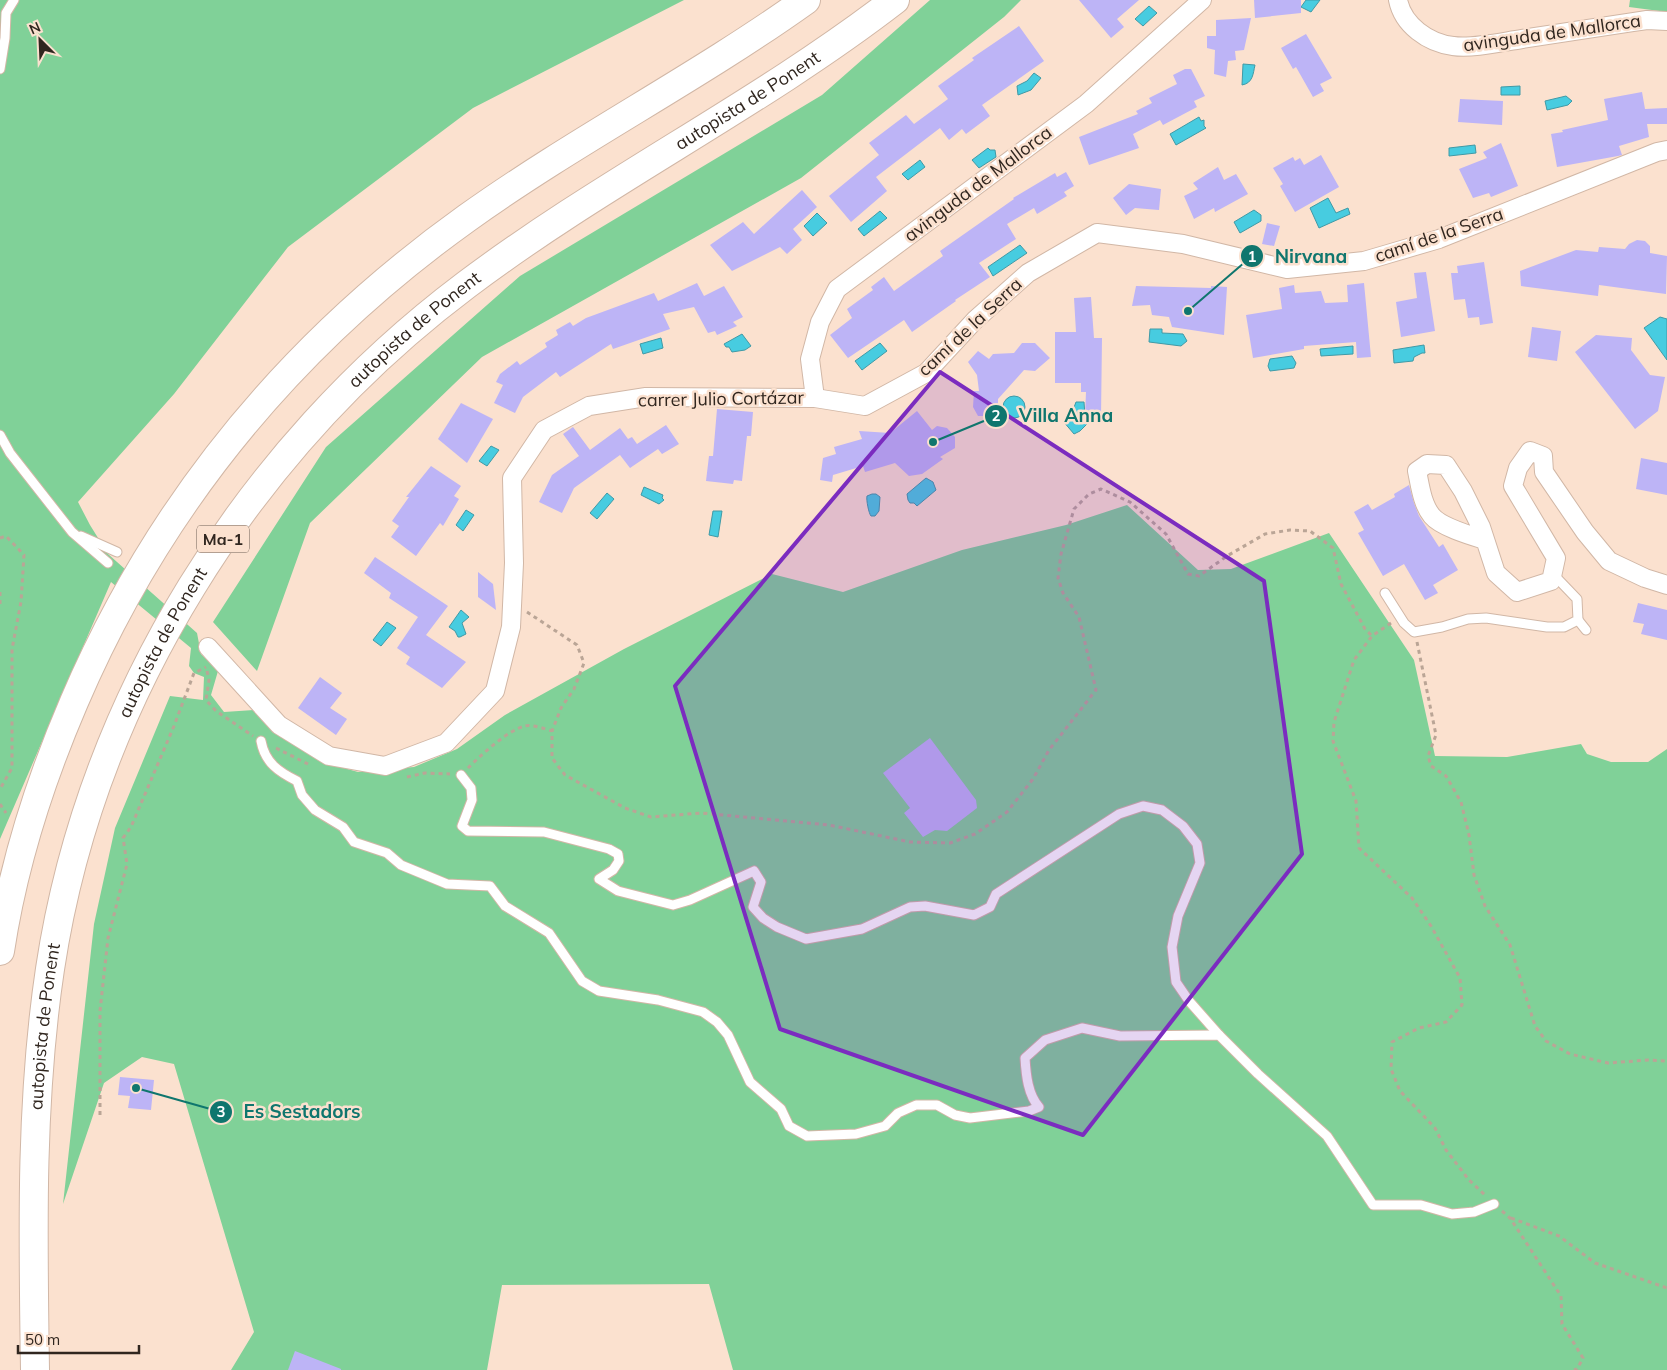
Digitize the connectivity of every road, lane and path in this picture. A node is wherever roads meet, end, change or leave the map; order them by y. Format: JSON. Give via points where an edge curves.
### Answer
{"nodes":[{"id":1,"x":14,"y":0,"type":"edge"},
{"id":2,"x":806,"y":0,"type":"edge"},
{"id":3,"x":896,"y":0,"type":"edge"},
{"id":4,"x":1202,"y":0,"type":"edge"},
{"id":5,"x":1398,"y":0,"type":"edge"},
{"id":6,"x":1667,"y":20,"type":"edge"},
{"id":7,"x":0,"y":69,"type":"edge"},
{"id":8,"x":1667,"y":150,"type":"edge"},
{"id":9,"x":815,"y":398,"type":"junction"},
{"id":10,"x":0,"y":435,"type":"edge"},
{"id":11,"x":72,"y":532,"type":"junction"},
{"id":12,"x":0,"y":538,"type":"edge"},
{"id":13,"x":1485,"y":540,"type":"junction"},
{"id":14,"x":117,"y":552,"type":"dead end"},
{"id":15,"x":108,"y":563,"type":"dead end"},
{"id":16,"x":1553,"y":574,"type":"junction"},
{"id":17,"x":1667,"y":586,"type":"edge"},
{"id":18,"x":0,"y":592,"type":"edge"},
{"id":19,"x":1384,"y":593,"type":"dead end"},
{"id":20,"x":512,"y":602,"type":"junction"},
{"id":21,"x":0,"y":604,"type":"edge"},
{"id":22,"x":1400,"y":618,"type":"junction"},
{"id":23,"x":1578,"y":620,"type":"junction"},
{"id":24,"x":1586,"y":630,"type":"dead end"},
{"id":25,"x":1414,"y":632,"type":"junction"},
{"id":26,"x":1372,"y":636,"type":"junction"},
{"id":27,"x":205,"y":654,"type":"joint"},
{"id":28,"x":206,"y":667,"type":"junction"},
{"id":29,"x":237,"y":679,"type":"junction"},
{"id":30,"x":552,"y":731,"type":"junction"},
{"id":31,"x":261,"y":741,"type":"junction"},
{"id":32,"x":316,"y":768,"type":"dead end"},
{"id":33,"x":461,"y":775,"type":"junction"},
{"id":34,"x":402,"y":778,"type":"dead end"},
{"id":35,"x":0,"y":790,"type":"edge"},
{"id":36,"x":0,"y":804,"type":"edge"},
{"id":37,"x":6,"y":813,"type":"dead end"},
{"id":38,"x":0,"y":950,"type":"edge"},
{"id":39,"x":1219,"y":1035,"type":"junction"},
{"id":40,"x":1667,"y":1061,"type":"edge"},
{"id":41,"x":100,"y":1115,"type":"dead end"},
{"id":42,"x":1494,"y":1204,"type":"junction"},
{"id":43,"x":1510,"y":1218,"type":"junction"},
{"id":44,"x":1667,"y":1288,"type":"edge"},
{"id":45,"x":35,"y":1370,"type":"edge"},
{"id":46,"x":1574,"y":1370,"type":"edge"}],
"edges":[{"from":1,"to":7,"type":"lane","via":[[6,12]]},
{"from":2,"to":38,"type":"highway","number":"Ma-1","via":[[542,168],[433,243],[332,329],[242,424],[164,530],[98,646],[63,727],[34,809],[10,896]]},
{"from":3,"to":45,"type":"highway","name":"autopista de Ponent","number":"Ma-1","via":[[792,74],[536,235],[431,312],[367,370],[307,432],[251,499],[202,570],[158,647],[122,723],[78,844],[59,922],[45,1006],[37,1087],[33,1214]]},
{"from":4,"to":9,"type":"street","name":"avinguda de Mallorca","via":[[1086,104],[837,289],[820,322],[810,360]]},
{"from":5,"to":6,"type":"street","name":"avinguda de Mallorca","via":[[1405,19],[1418,31],[1430,40],[1453,46]]},
{"from":8,"to":9,"type":"street","name":"camí de la Serra","via":[[1439,239],[1364,261],[1288,269],[1183,244],[1097,232],[1028,272],[974,320],[926,372],[865,406]]},
{"from":9,"to":20,"type":"street","name":"carrer Julio Cortázar","via":[[646,397],[588,406],[544,430],[512,478]]},
{"from":10,"to":11,"type":"lane","via":[[10,453]]},
{"from":11,"to":14,"type":"lane"},
{"from":11,"to":15,"type":"lane"},
{"from":12,"to":35,"type":"path","via":[[6,536],[24,555],[22,602],[12,649],[12,768]]},
{"from":13,"to":13,"type":"street","via":[[1456,531],[1432,516],[1417,471],[1427,464],[1446,465],[1463,491]]},
{"from":13,"to":16,"type":"street","via":[[1496,573],[1517,592],[1551,581]]},
{"from":16,"to":17,"type":"street","via":[[1556,558],[1513,486],[1518,468],[1530,451],[1542,456],[1544,472],[1584,532],[1609,561]]},
{"from":16,"to":23,"type":"lane","via":[[1577,599]]},
{"from":18,"to":21,"type":"path"},
{"from":19,"to":22,"type":"lane"},
{"from":20,"to":29,"type":"street","name":"carrer Julio Cortázar","via":[[511,627],[495,691],[446,743],[384,766],[329,756],[279,725]]},
{"from":20,"to":30,"type":"path","via":[[577,645],[584,662]]},
{"from":22,"to":25,"type":"lane"},
{"from":22,"to":26,"type":"path"},
{"from":23,"to":24,"type":"lane"},
{"from":23,"to":25,"type":"lane","via":[[1564,627],[1547,627],[1486,618],[1468,619]]},
{"from":25,"to":40,"type":"path","via":[[1436,735],[1428,756],[1432,766],[1446,776],[1461,802],[1474,874],[1486,906],[1510,945],[1535,1026],[1546,1041],[1570,1054],[1608,1063]]},
{"from":26,"to":30,"type":"path","via":[[1341,584],[1333,548],[1310,531],[1266,534],[1199,576],[1188,574],[1166,534],[1130,502],[1101,489],[1089,494],[1074,509],[1058,578],[1063,593],[1079,617],[1096,690],[1049,750],[1033,779],[1007,812],[975,834],[950,843],[910,842],[820,824],[701,813],[651,817],[625,808],[565,775],[552,758]]},
{"from":26,"to":42,"type":"path","via":[[1354,660],[1334,722],[1333,741],[1356,801],[1359,848],[1412,898],[1431,926],[1460,978],[1462,1005],[1446,1022],[1419,1028],[1392,1042],[1391,1070],[1400,1092],[1435,1128],[1446,1150],[1469,1180]]},
{"from":27,"to":28,"type":"path"},
{"from":27,"to":29,"type":"street","name":"carrer Julio Cortázar"},
{"from":28,"to":29,"type":"path","via":[[216,674]]},
{"from":28,"to":31,"type":"path","via":[[209,680],[206,700],[216,711]]},
{"from":28,"to":41,"type":"path","via":[[194,673],[135,818],[123,838],[127,864],[108,938],[100,1011]]},
{"from":30,"to":33,"type":"path","via":[[526,725],[481,755]]},
{"from":31,"to":32,"type":"path"},
{"from":31,"to":39,"type":"lane","via":[[262,749],[277,771],[297,781],[302,795],[315,810],[343,827],[354,842],[387,852],[401,865],[447,884],[490,886],[505,906],[549,933],[582,981],[599,991],[658,1000],[703,1012],[717,1022],[728,1035],[750,1082],[781,1109],[790,1126],[807,1136],[856,1134],[885,1126],[898,1113],[916,1105],[937,1105],[955,1115],[970,1118],[1034,1109],[1039,1107],[1026,1076],[1025,1058],[1045,1040],[1082,1028],[1120,1036]]},
{"from":33,"to":34,"type":"path","via":[[425,773]]},
{"from":33,"to":39,"type":"lane","via":[[471,788],[472,800],[462,826],[468,831],[544,832],[610,849],[618,854],[619,861],[613,870],[599,879],[618,891],[673,905],[754,872],[761,882],[752,907],[778,927],[806,938],[862,929],[910,907],[925,906],[974,916],[990,907],[996,894],[1119,814],[1143,806],[1162,810],[1183,826],[1196,844],[1200,863],[1178,916],[1172,947],[1176,982],[1188,1001]]},
{"from":36,"to":37,"type":"path"},
{"from":39,"to":42,"type":"lane","via":[[1326,1136],[1373,1205],[1421,1205],[1452,1214],[1474,1212]]},
{"from":42,"to":43,"type":"path"},
{"from":43,"to":44,"type":"path","via":[[1559,1236],[1595,1262]]},
{"from":43,"to":46,"type":"path","via":[[1561,1296],[1562,1324],[1583,1358]]}]}
